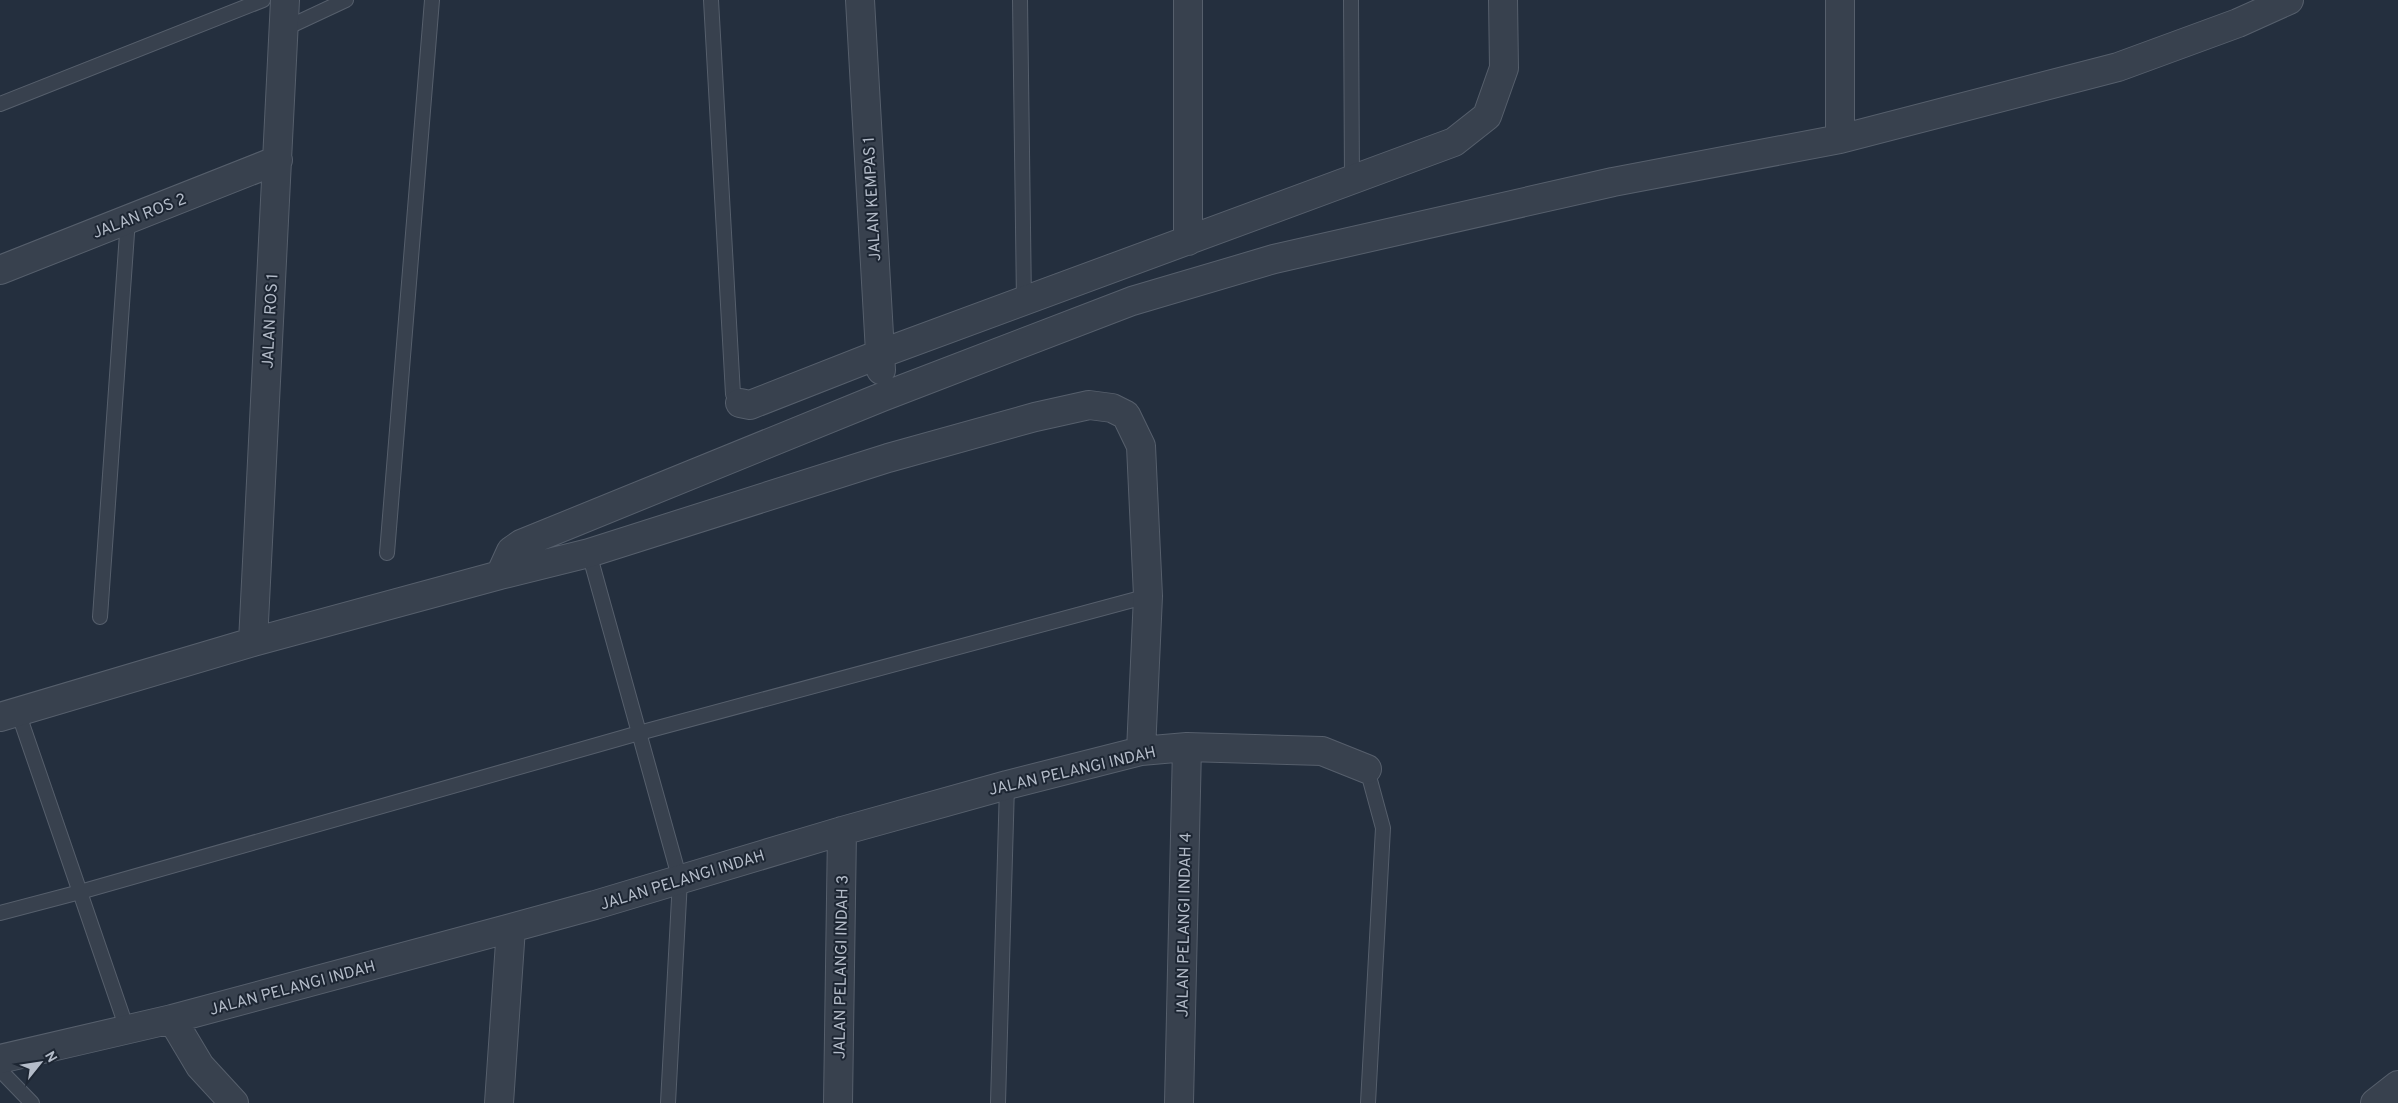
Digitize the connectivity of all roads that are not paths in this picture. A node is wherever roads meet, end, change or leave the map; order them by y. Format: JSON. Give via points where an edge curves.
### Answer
{"nodes":[{"id":1,"x":263,"y":0,"type":"edge"},
{"id":2,"x":285,"y":0,"type":"edge"},
{"id":3,"x":346,"y":0,"type":"edge"},
{"id":4,"x":432,"y":0,"type":"edge"},
{"id":5,"x":711,"y":0,"type":"edge"},
{"id":6,"x":860,"y":0,"type":"edge"},
{"id":7,"x":1020,"y":0,"type":"edge"},
{"id":8,"x":1188,"y":0,"type":"edge"},
{"id":9,"x":1351,"y":0,"type":"edge"},
{"id":10,"x":1503,"y":0,"type":"edge"},
{"id":11,"x":1840,"y":0,"type":"edge"},
{"id":12,"x":2289,"y":0,"type":"edge"},
{"id":13,"x":284,"y":29,"type":"junction"},
{"id":14,"x":0,"y":104,"type":"edge"},
{"id":15,"x":1840,"y":139,"type":"junction"},
{"id":16,"x":278,"y":160,"type":"junction"},
{"id":17,"x":1352,"y":181,"type":"junction"},
{"id":18,"x":128,"y":218,"type":"junction"},
{"id":19,"x":1188,"y":241,"type":"junction"},
{"id":20,"x":0,"y":270,"type":"edge"},
{"id":21,"x":1024,"y":302,"type":"junction"},
{"id":22,"x":880,"y":354,"type":"junction"},
{"id":23,"x":882,"y":397,"type":"junction"},
{"id":24,"x":740,"y":403,"type":"joint"},
{"id":25,"x":387,"y":553,"type":"dead end"},
{"id":26,"x":589,"y":553,"type":"junction"},
{"id":27,"x":500,"y":575,"type":"junction"},
{"id":28,"x":1148,"y":596,"type":"junction"},
{"id":29,"x":100,"y":616,"type":"dead end"},
{"id":30,"x":253,"y":642,"type":"junction"},
{"id":31,"x":9,"y":715,"type":"edge"},
{"id":32,"x":638,"y":733,"type":"junction"},
{"id":33,"x":1187,"y":747,"type":"junction"},
{"id":34,"x":1142,"y":751,"type":"junction"},
{"id":35,"x":1367,"y":770,"type":"joint"},
{"id":36,"x":1006,"y":785,"type":"junction"},
{"id":37,"x":842,"y":831,"type":"junction"},
{"id":38,"x":680,"y":880,"type":"junction"},
{"id":39,"x":80,"y":892,"type":"junction"},
{"id":40,"x":0,"y":913,"type":"edge"},
{"id":41,"x":511,"y":928,"type":"junction"},
{"id":42,"x":172,"y":1019,"type":"junction"},
{"id":43,"x":127,"y":1029,"type":"junction"},
{"id":44,"x":0,"y":1059,"type":"edge"},
{"id":45,"x":0,"y":1070,"type":"edge"},
{"id":46,"x":2398,"y":1087,"type":"edge"},
{"id":47,"x":32,"y":1103,"type":"edge"},
{"id":48,"x":234,"y":1103,"type":"edge"},
{"id":49,"x":500,"y":1103,"type":"edge"},
{"id":50,"x":668,"y":1103,"type":"edge"},
{"id":51,"x":838,"y":1103,"type":"edge"},
{"id":52,"x":998,"y":1103,"type":"edge"},
{"id":53,"x":1179,"y":1103,"type":"edge"},
{"id":54,"x":1368,"y":1103,"type":"edge"},
{"id":55,"x":2375,"y":1103,"type":"edge"}],
"edges":[{"from":1,"to":14,"type":"lane"},
{"from":2,"to":13,"type":"street","name":"JALAN ROS 1"},
{"from":3,"to":13,"type":"lane"},
{"from":4,"to":25,"type":"lane"},
{"from":5,"to":24,"type":"lane","via":[[733,394]]},
{"from":6,"to":22,"type":"street","name":"JALAN KEMPAS 1"},
{"from":7,"to":21,"type":"lane"},
{"from":8,"to":19,"type":"street"},
{"from":9,"to":17,"type":"lane"},
{"from":10,"to":17,"type":"street","via":[[1504,68],[1487,116],[1454,142]]},
{"from":11,"to":15,"type":"street"},
{"from":12,"to":15,"type":"street","via":[[2238,23],[2118,67]]},
{"from":13,"to":16,"type":"street","name":"JALAN ROS 1"},
{"from":15,"to":23,"type":"street","via":[[1613,182],[1274,260],[1132,302]]},
{"from":16,"to":18,"type":"street","name":"JALAN ROS 2"},
{"from":16,"to":30,"type":"street","name":"JALAN ROS 1"},
{"from":17,"to":19,"type":"street"},
{"from":18,"to":20,"type":"street","name":"JALAN ROS 2"},
{"from":18,"to":29,"type":"lane"},
{"from":19,"to":21,"type":"street"},
{"from":21,"to":22,"type":"street"},
{"from":22,"to":23,"type":"street","name":"JALAN KEMPAS 1"},
{"from":22,"to":24,"type":"street","via":[[750,405]]},
{"from":23,"to":27,"type":"street","via":[[521,544],[511,551]]},
{"from":26,"to":27,"type":"street"},
{"from":26,"to":28,"type":"street","via":[[888,458],[1036,417],[1089,406],[1112,408],[1126,415],[1142,446]]},
{"from":26,"to":32,"type":"lane"},
{"from":27,"to":30,"type":"street"},
{"from":28,"to":32,"type":"lane"},
{"from":28,"to":34,"type":"street"},
{"from":30,"to":31,"type":"street"},
{"from":31,"to":39,"type":"lane"},
{"from":32,"to":38,"type":"lane"},
{"from":32,"to":39,"type":"lane"},
{"from":33,"to":34,"type":"street","name":"JALAN PELANGI INDAH"},
{"from":33,"to":35,"type":"street","name":"JALAN PELANGI INDAH","via":[[1322,751]]},
{"from":33,"to":53,"type":"street","name":"JALAN PELANGI INDAH 4"},
{"from":34,"to":36,"type":"street","name":"JALAN PELANGI INDAH"},
{"from":35,"to":54,"type":"lane","via":[[1383,828]]},
{"from":36,"to":37,"type":"street","name":"JALAN PELANGI INDAH"},
{"from":36,"to":52,"type":"lane"},
{"from":37,"to":38,"type":"street","name":"JALAN PELANGI INDAH"},
{"from":37,"to":51,"type":"street","name":"JALAN PELANGI INDAH 3"},
{"from":38,"to":41,"type":"street","name":"JALAN PELANGI INDAH"},
{"from":38,"to":50,"type":"lane"},
{"from":39,"to":40,"type":"lane"},
{"from":39,"to":43,"type":"lane"},
{"from":41,"to":42,"type":"street","name":"JALAN PELANGI INDAH"},
{"from":41,"to":49,"type":"street"},
{"from":42,"to":43,"type":"street","name":"JALAN PELANGI INDAH"},
{"from":42,"to":48,"type":"street","via":[[200,1066]]},
{"from":43,"to":44,"type":"street","name":"JALAN PELANGI INDAH"},
{"from":45,"to":47,"type":"lane"},
{"from":46,"to":55,"type":"street"}]}
